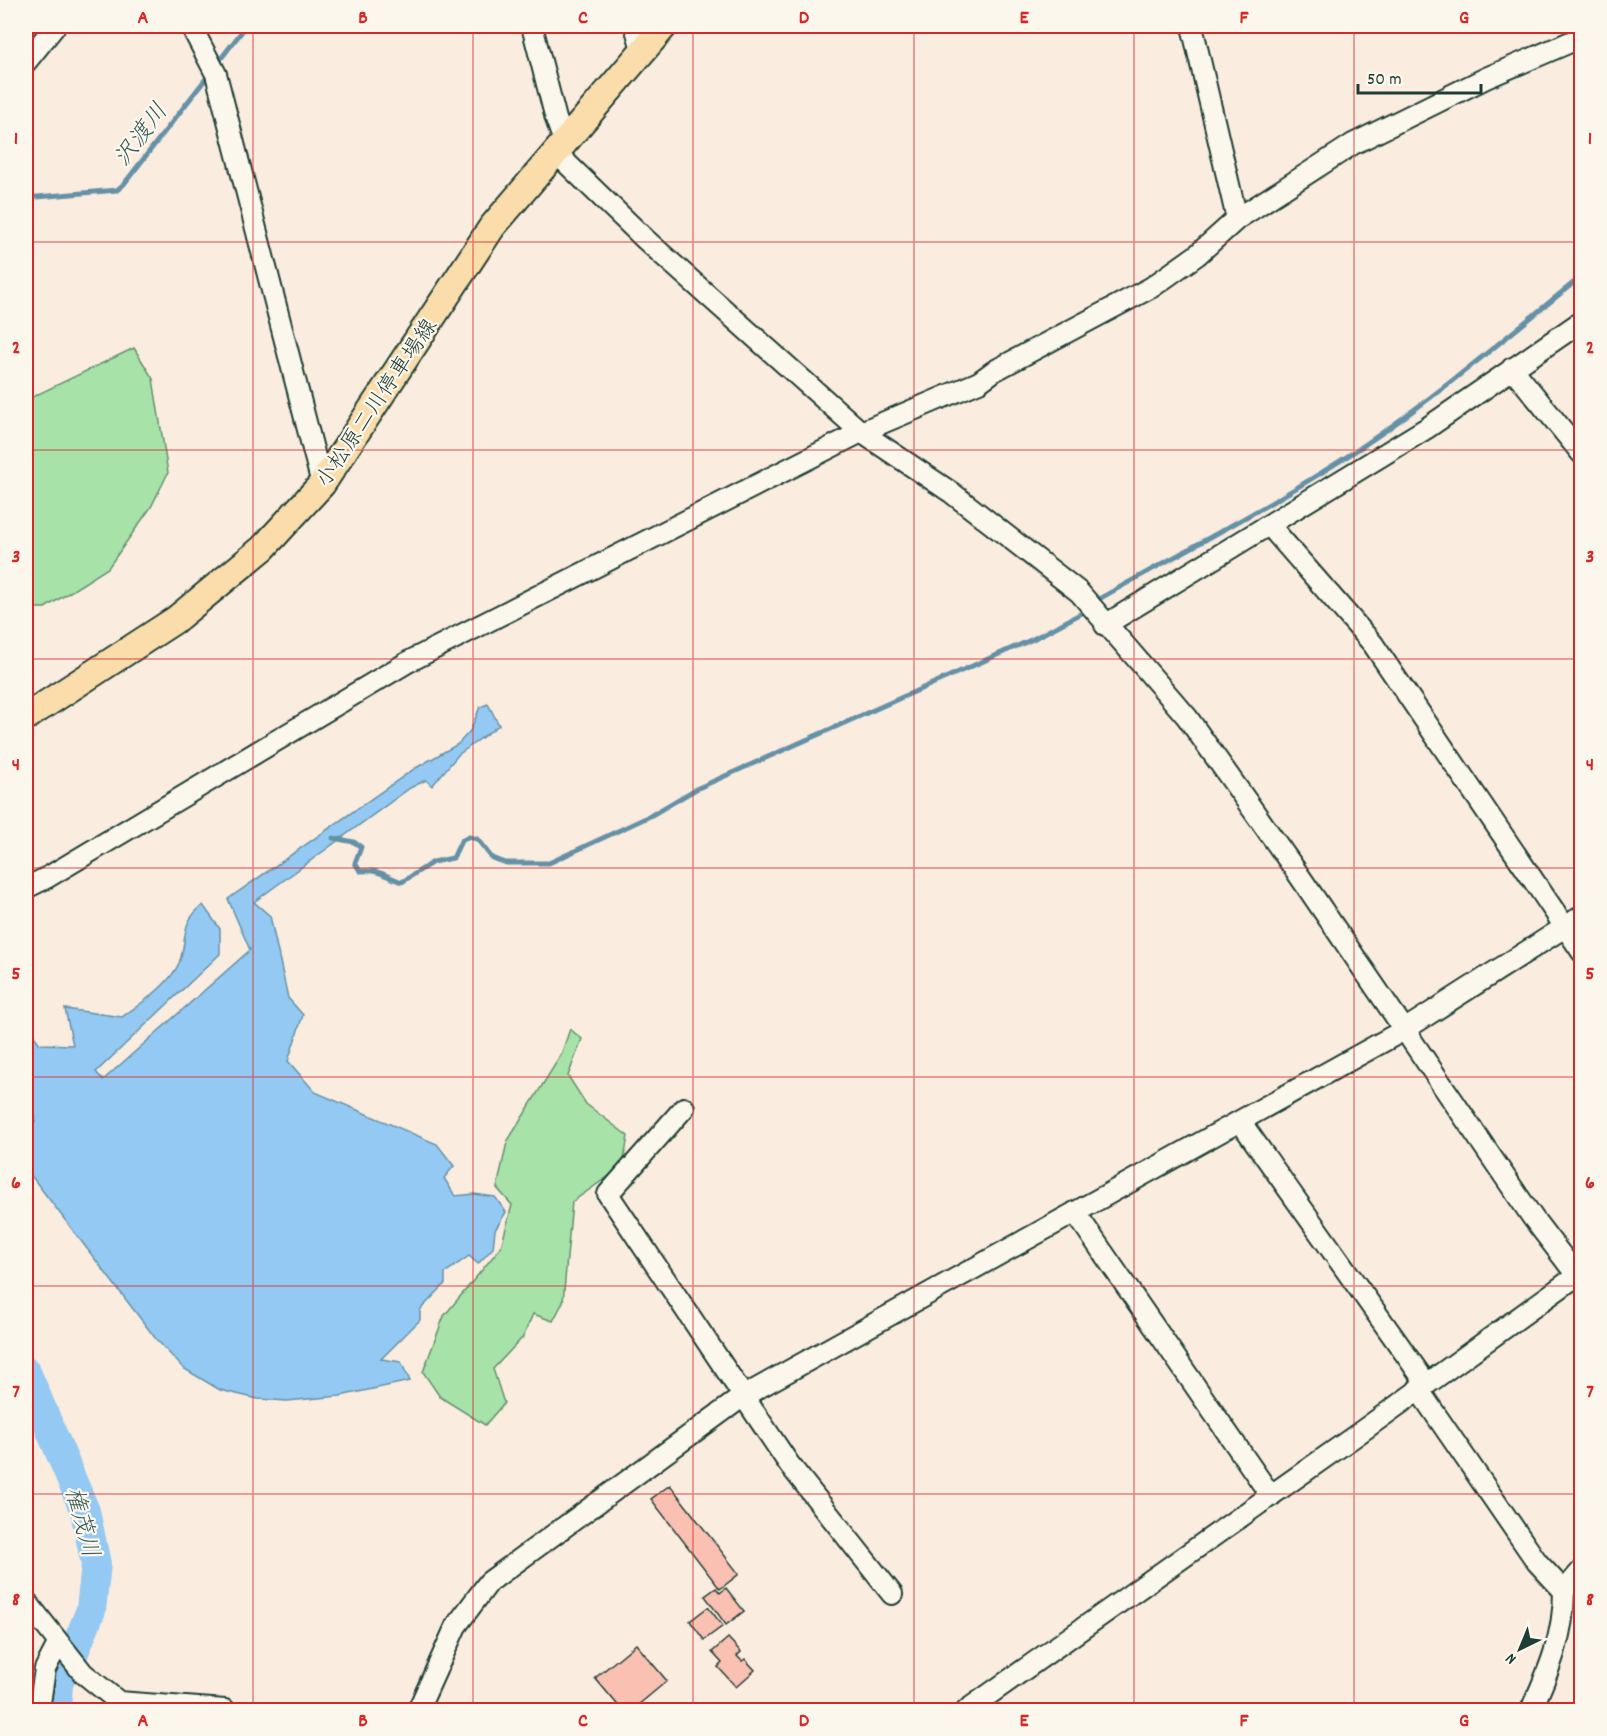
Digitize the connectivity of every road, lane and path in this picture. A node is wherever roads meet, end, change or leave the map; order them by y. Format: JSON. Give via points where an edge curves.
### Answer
{"nodes":[{"id":1,"x":56,"y":26,"type":"edge"},
{"id":2,"x":191,"y":26,"type":"edge"},
{"id":3,"x":532,"y":26,"type":"edge"},
{"id":4,"x":664,"y":26,"type":"edge"},
{"id":5,"x":1191,"y":26,"type":"edge"},
{"id":6,"x":639,"y":37,"type":"edge"},
{"id":7,"x":1581,"y":37,"type":"edge"},
{"id":8,"x":26,"y":62,"type":"edge"},
{"id":9,"x":561,"y":148,"type":"junction"},
{"id":10,"x":1237,"y":219,"type":"junction"},
{"id":11,"x":1581,"y":321,"type":"edge"},
{"id":12,"x":1512,"y":368,"type":"junction"},
{"id":13,"x":861,"y":432,"type":"junction"},
{"id":14,"x":1581,"y":454,"type":"edge"},
{"id":15,"x":322,"y":484,"type":"junction"},
{"id":16,"x":1270,"y":526,"type":"junction"},
{"id":17,"x":1102,"y":620,"type":"junction"},
{"id":18,"x":26,"y":717,"type":"edge"},
{"id":19,"x":26,"y":888,"type":"edge"},
{"id":20,"x":1581,"y":916,"type":"edge"},
{"id":21,"x":1565,"y":928,"type":"junction"},
{"id":22,"x":1581,"y":952,"type":"edge"},
{"id":23,"x":1404,"y":1030,"type":"junction"},
{"id":24,"x":684,"y":1108,"type":"dead end"},
{"id":25,"x":1240,"y":1121,"type":"junction"},
{"id":26,"x":1075,"y":1212,"type":"junction"},
{"id":27,"x":1580,"y":1276,"type":"edge"},
{"id":28,"x":1422,"y":1386,"type":"junction"},
{"id":29,"x":742,"y":1397,"type":"junction"},
{"id":30,"x":1271,"y":1496,"type":"junction"},
{"id":31,"x":1581,"y":1570,"type":"edge"},
{"id":32,"x":1564,"y":1591,"type":"junction"},
{"id":33,"x":892,"y":1594,"type":"dead end"},
{"id":34,"x":26,"y":1601,"type":"edge"},
{"id":35,"x":60,"y":1646,"type":"junction"},
{"id":36,"x":120,"y":1706,"type":"edge"},
{"id":37,"x":39,"y":1710,"type":"edge"},
{"id":38,"x":225,"y":1710,"type":"edge"},
{"id":39,"x":418,"y":1710,"type":"edge"},
{"id":40,"x":967,"y":1710,"type":"edge"},
{"id":41,"x":1531,"y":1710,"type":"edge"}],
"edges":[{"from":1,"to":8,"type":"street"},
{"from":2,"to":15,"type":"street","via":[[213,67]]},
{"from":3,"to":9,"type":"street"},
{"from":4,"to":6,"type":"main road","name":"小松原二川停車場線"},
{"from":5,"to":10,"type":"street"},
{"from":6,"to":9,"type":"main road","name":"小松原二川停車場線"},
{"from":7,"to":10,"type":"street","via":[[1486,78],[1353,144]]},
{"from":9,"to":13,"type":"street","via":[[646,240]]},
{"from":9,"to":15,"type":"main road","name":"小松原二川停車場線","via":[[492,227]]},
{"from":10,"to":13,"type":"street","via":[[1197,255],[1152,287],[979,382]]},
{"from":11,"to":12,"type":"street"},
{"from":12,"to":14,"type":"street"},
{"from":12,"to":16,"type":"street","via":[[1427,428]]},
{"from":13,"to":17,"type":"street","via":[[952,494],[1079,592]]},
{"from":13,"to":19,"type":"street","via":[[408,662]]},
{"from":15,"to":18,"type":"main road","name":"小松原二川停車場線","via":[[263,548],[175,620]]},
{"from":16,"to":17,"type":"street"},
{"from":16,"to":21,"type":"street","via":[[1372,644]]},
{"from":17,"to":23,"type":"street","via":[[1187,717]]},
{"from":20,"to":21,"type":"street"},
{"from":21,"to":22,"type":"street"},
{"from":21,"to":23,"type":"street"},
{"from":23,"to":25,"type":"street"},
{"from":23,"to":27,"type":"street","via":[[1533,1218]]},
{"from":24,"to":29,"type":"street","via":[[608,1194]]},
{"from":25,"to":26,"type":"street"},
{"from":25,"to":28,"type":"street"},
{"from":26,"to":29,"type":"street"},
{"from":26,"to":30,"type":"street"},
{"from":27,"to":28,"type":"street"},
{"from":28,"to":30,"type":"street"},
{"from":28,"to":32,"type":"street","via":[[1537,1562]]},
{"from":29,"to":33,"type":"street","via":[[789,1464]]},
{"from":29,"to":39,"type":"street","via":[[489,1582],[456,1626]]},
{"from":30,"to":40,"type":"street"},
{"from":31,"to":32,"type":"street"},
{"from":32,"to":41,"type":"street","via":[[1564,1611],[1553,1661]]},
{"from":34,"to":35,"type":"street"},
{"from":35,"to":36,"type":"street"},
{"from":35,"to":37,"type":"street","via":[[45,1670]]},
{"from":36,"to":38,"type":"street"}]}
